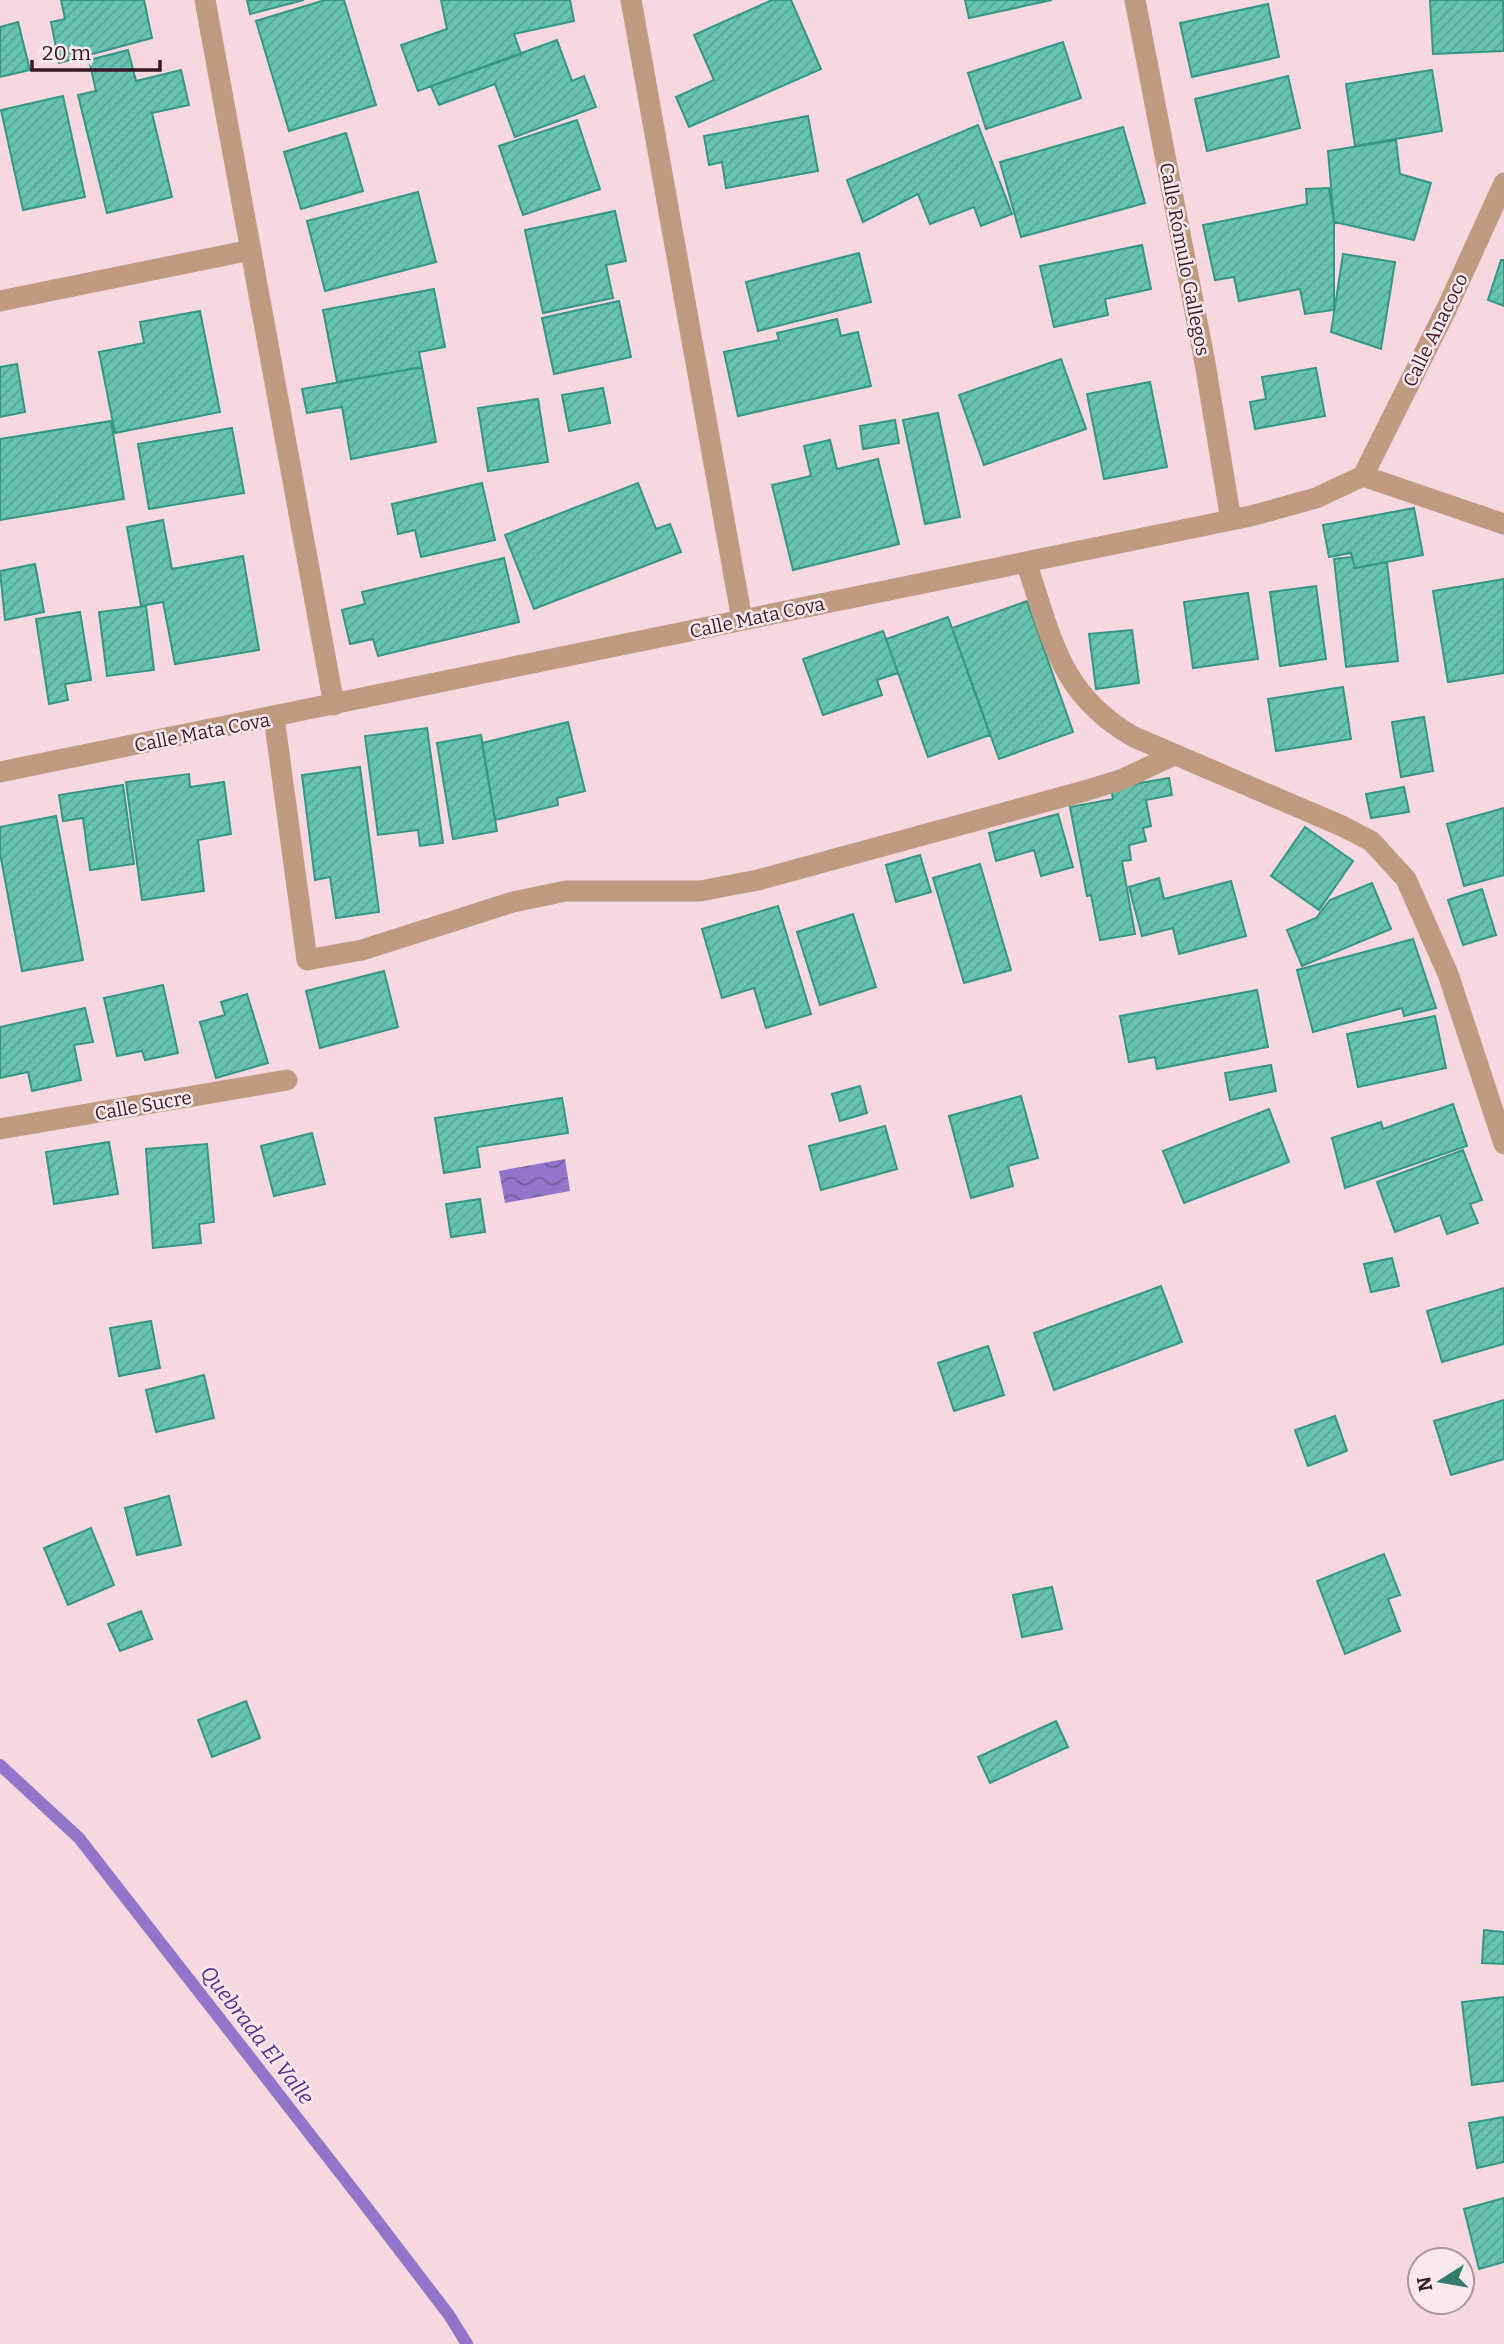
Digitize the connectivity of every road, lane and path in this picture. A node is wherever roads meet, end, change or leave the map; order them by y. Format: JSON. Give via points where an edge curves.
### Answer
{"nodes":[{"id":1,"x":205,"y":0,"type":"edge"},
{"id":2,"x":631,"y":0,"type":"edge"},
{"id":3,"x":1135,"y":0,"type":"edge"},
{"id":4,"x":1504,"y":183,"type":"edge"},
{"id":5,"x":251,"y":250,"type":"junction"},
{"id":6,"x":0,"y":301,"type":"edge"},
{"id":7,"x":1363,"y":476,"type":"junction"},
{"id":8,"x":1231,"y":520,"type":"junction"},
{"id":9,"x":1504,"y":524,"type":"edge"},
{"id":10,"x":1026,"y":562,"type":"junction"},
{"id":11,"x":742,"y":620,"type":"junction"},
{"id":12,"x":334,"y":705,"type":"junction"},
{"id":13,"x":274,"y":717,"type":"junction"},
{"id":14,"x":1174,"y":755,"type":"junction"},
{"id":15,"x":0,"y":772,"type":"edge"},
{"id":16,"x":287,"y":1080,"type":"dead end"},
{"id":17,"x":0,"y":1129,"type":"edge"},
{"id":18,"x":1504,"y":1144,"type":"edge"}],
"edges":[{"from":1,"to":5,"type":"street"},
{"from":2,"to":11,"type":"street"},
{"from":3,"to":8,"type":"street","name":"Calle Rómulo Gallegos"},
{"from":4,"to":7,"type":"street","name":"Calle Anacoco"},
{"from":5,"to":6,"type":"street"},
{"from":5,"to":12,"type":"street"},
{"from":7,"to":8,"type":"street","name":"Calle Mata Cova","via":[[1316,498]]},
{"from":7,"to":9,"type":"street"},
{"from":8,"to":10,"type":"street","name":"Calle Mata Cova"},
{"from":10,"to":11,"type":"street","name":"Calle Mata Cova"},
{"from":10,"to":14,"type":"street","via":[[1076,690],[1107,722]]},
{"from":11,"to":12,"type":"street","name":"Calle Mata Cova"},
{"from":12,"to":13,"type":"street","name":"Calle Mata Cova"},
{"from":13,"to":14,"type":"street","via":[[307,960],[362,950],[513,902],[566,891],[699,891],[758,880],[1088,790]]},
{"from":13,"to":15,"type":"street","name":"Calle Mata Cova"},
{"from":14,"to":18,"type":"street","via":[[1371,841],[1406,878],[1448,974]]},
{"from":16,"to":17,"type":"street","name":"Calle Sucre"}]}
